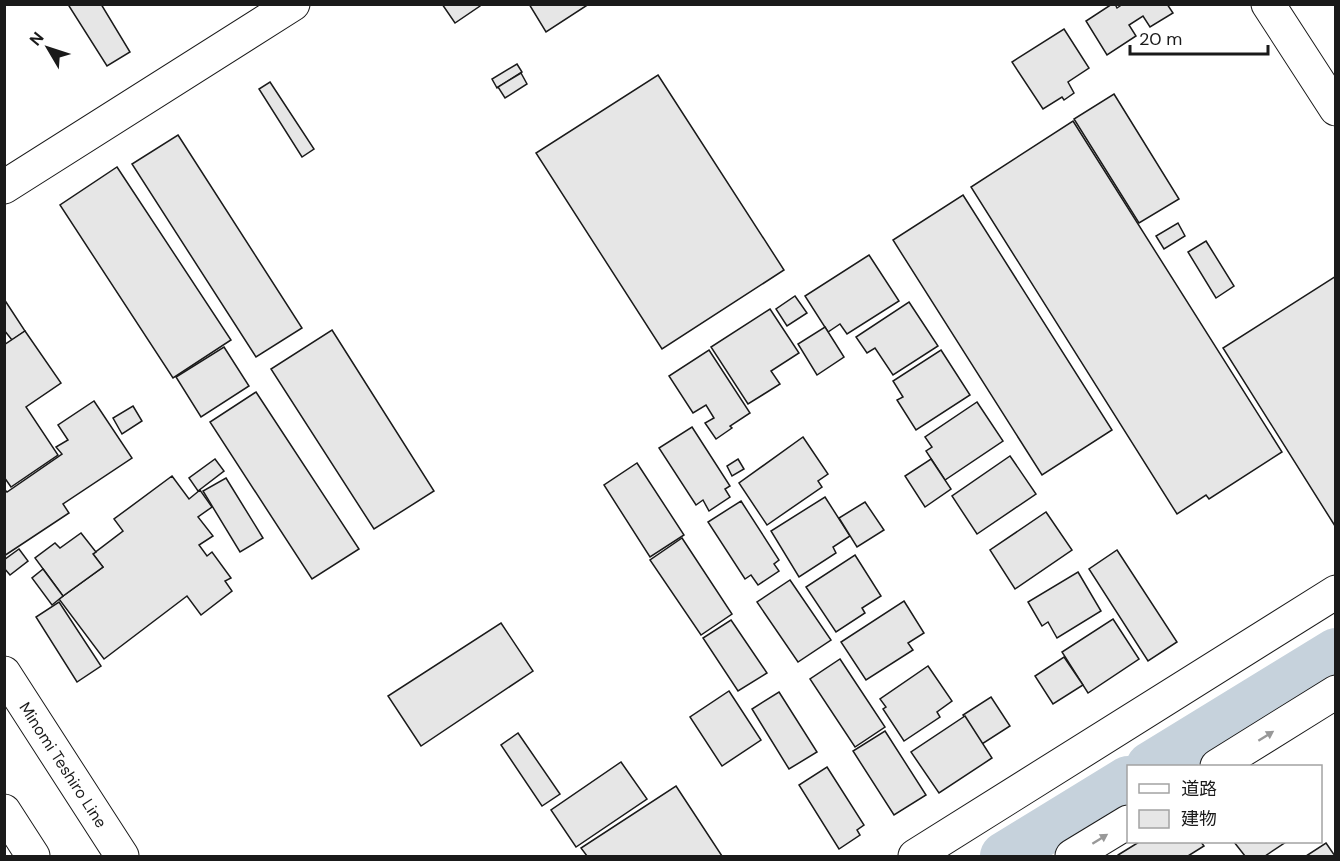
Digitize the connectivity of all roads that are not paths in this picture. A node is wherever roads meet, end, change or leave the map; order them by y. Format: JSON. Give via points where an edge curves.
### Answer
{"nodes":[{"id":1,"x":293,"y":4,"type":"edge"},
{"id":2,"x":1268,"y":4,"type":"edge"},
{"id":3,"x":1335,"y":109,"type":"edge"},
{"id":4,"x":4,"y":187,"type":"edge"},
{"id":5,"x":1335,"y":592,"type":"edge"},
{"id":6,"x":4,"y":673,"type":"edge"},
{"id":7,"x":1335,"y":692,"type":"edge"},
{"id":8,"x":1219,"y":765,"type":"edge"},
{"id":9,"x":4,"y":811,"type":"edge"},
{"id":10,"x":1127,"y":823,"type":"edge"},
{"id":11,"x":33,"y":856,"type":"edge"},
{"id":12,"x":122,"y":856,"type":"edge"},
{"id":13,"x":915,"y":856,"type":"edge"},
{"id":14,"x":1072,"y":856,"type":"edge"}],
"edges":[{"from":1,"to":4,"type":"street"},
{"from":2,"to":3,"type":"street"},
{"from":5,"to":13,"type":"street"},
{"from":6,"to":12,"type":"street","name":"Minomi Teshiro Line"},
{"from":8,"to":7,"type":"street","one_way":true},
{"from":9,"to":11,"type":"street"},
{"from":14,"to":10,"type":"street","one_way":true}]}
